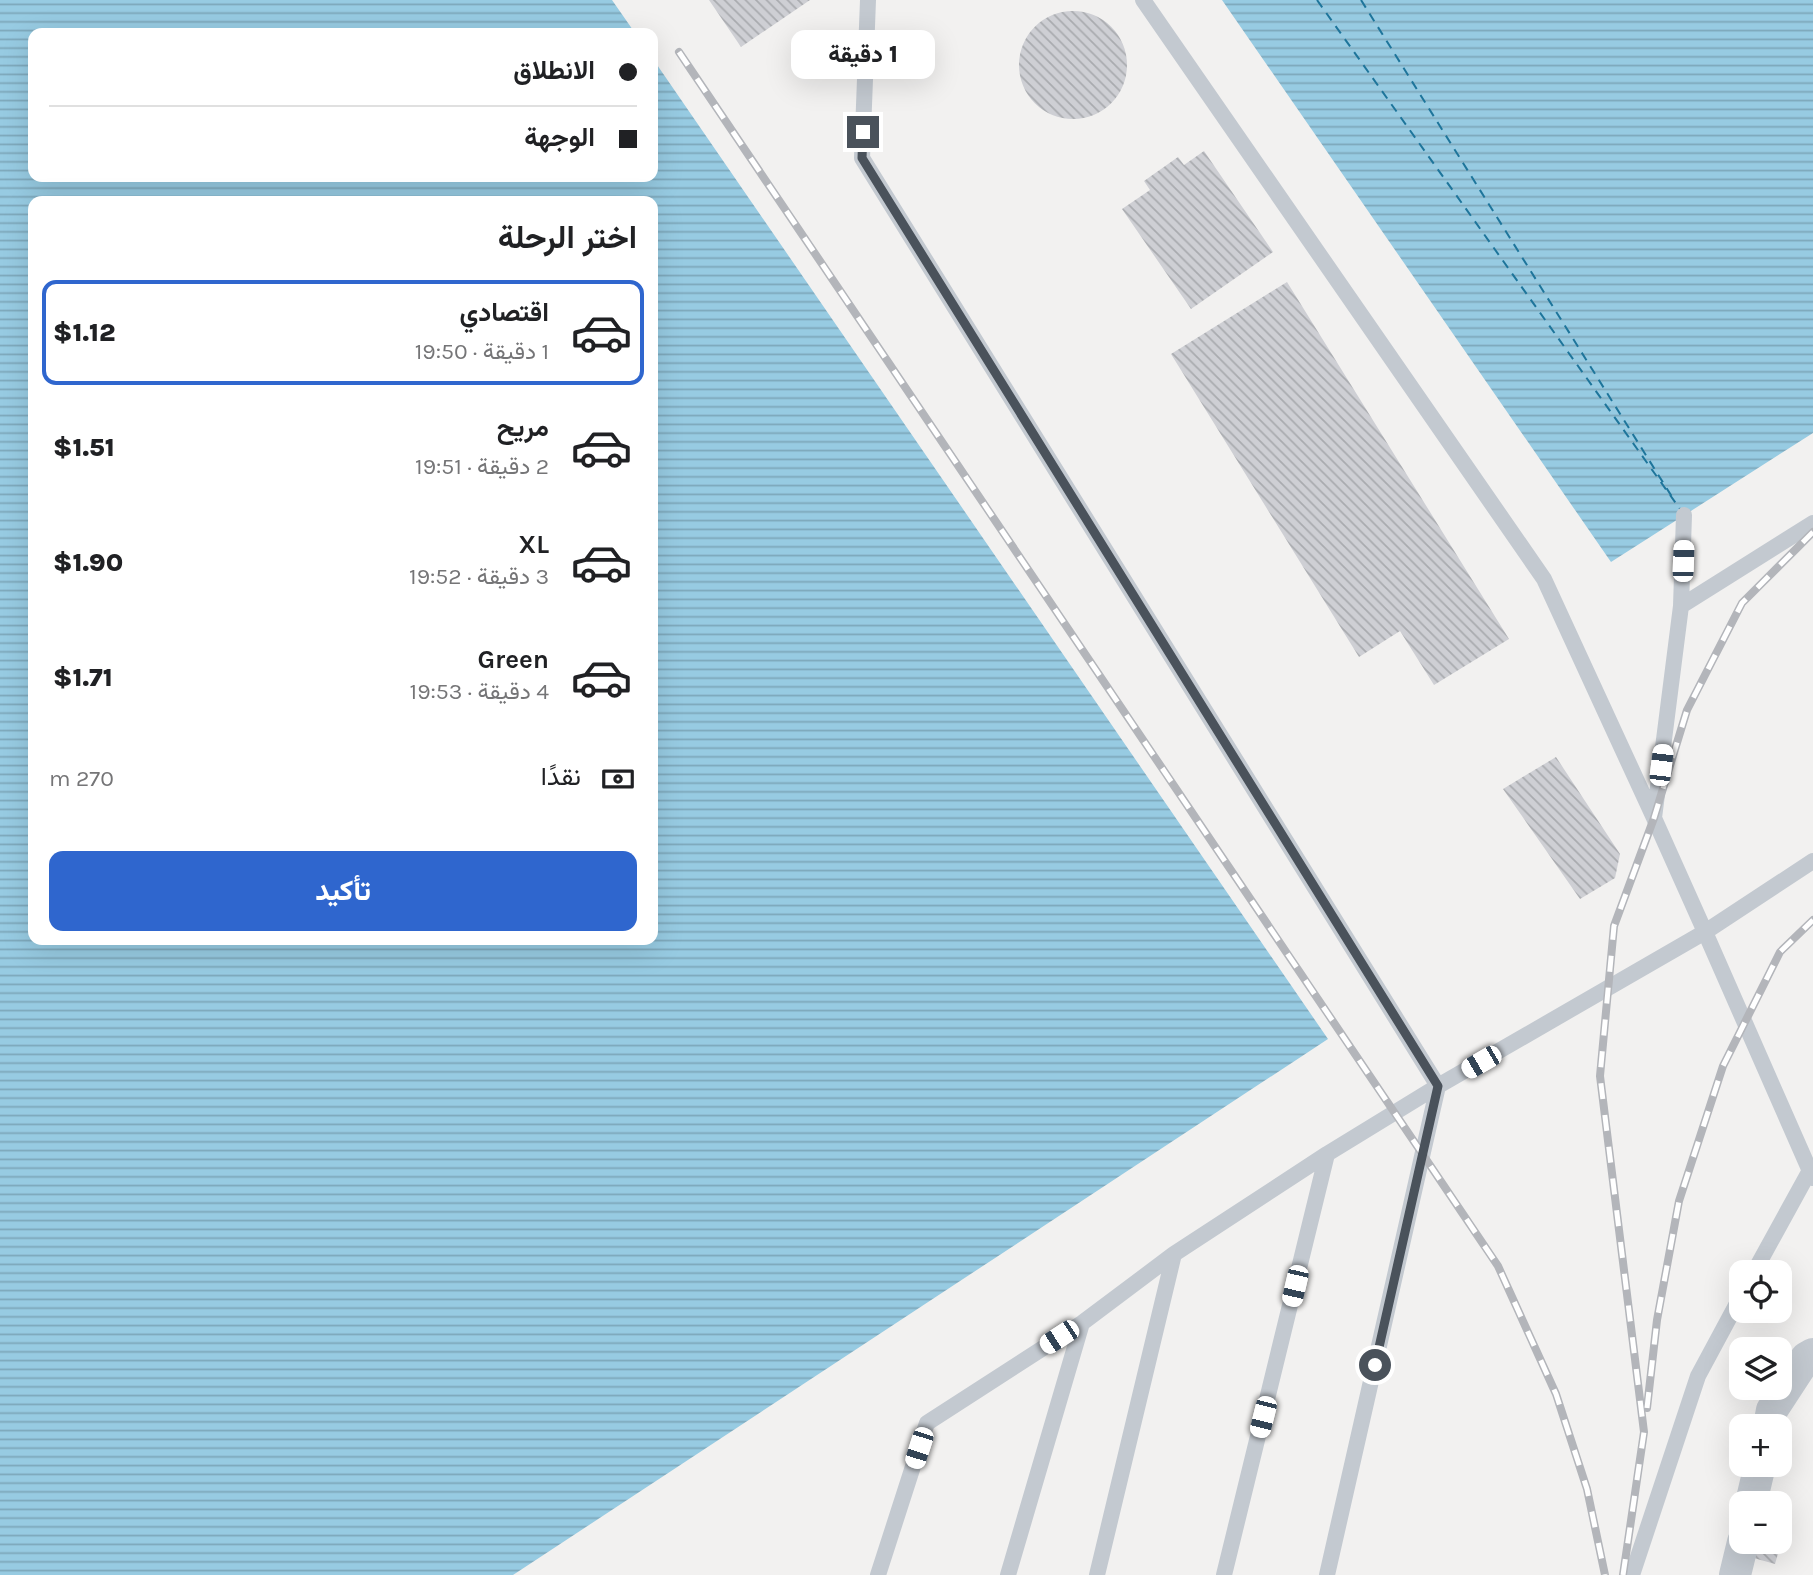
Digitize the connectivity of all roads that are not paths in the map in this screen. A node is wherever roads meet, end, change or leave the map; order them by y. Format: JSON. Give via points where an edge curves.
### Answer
{"nodes":[{"id":1,"x":868,"y":0,"type":"edge"},
{"id":2,"x":1143,"y":0,"type":"edge"},
{"id":3,"x":1684,"y":516,"type":"dead end"},
{"id":4,"x":1813,"y":523,"type":"edge"},
{"id":5,"x":1681,"y":606,"type":"junction"},
{"id":6,"x":1654,"y":818,"type":"junction"},
{"id":7,"x":1813,"y":862,"type":"edge"},
{"id":8,"x":1705,"y":932,"type":"junction"},
{"id":9,"x":1438,"y":1086,"type":"junction"},
{"id":10,"x":1327,"y":1154,"type":"junction"},
{"id":11,"x":1812,"y":1173,"type":"edge"},
{"id":12,"x":1174,"y":1254,"type":"junction"},
{"id":13,"x":1761,"y":1260,"type":"edge"},
{"id":14,"x":1729,"y":1318,"type":"edge"},
{"id":15,"x":1082,"y":1323,"type":"junction"},
{"id":16,"x":1813,"y":1353,"type":"edge"},
{"id":17,"x":1771,"y":1414,"type":"edge"},
{"id":18,"x":1740,"y":1554,"type":"edge"},
{"id":19,"x":878,"y":1575,"type":"edge"},
{"id":20,"x":1008,"y":1575,"type":"edge"},
{"id":21,"x":1097,"y":1575,"type":"edge"},
{"id":22,"x":1224,"y":1575,"type":"edge"},
{"id":23,"x":1327,"y":1575,"type":"edge"},
{"id":24,"x":1632,"y":1575,"type":"edge"},
{"id":25,"x":1735,"y":1575,"type":"edge"}],
"edges":[{"from":1,"to":9,"type":"lane","via":[[862,158]]},
{"from":2,"to":6,"type":"lane","via":[[1544,579]]},
{"from":3,"to":5,"type":"lane"},
{"from":4,"to":5,"type":"lane"},
{"from":5,"to":6,"type":"lane"},
{"from":6,"to":8,"type":"lane"},
{"from":7,"to":8,"type":"lane"},
{"from":8,"to":9,"type":"lane"},
{"from":8,"to":11,"type":"lane"},
{"from":9,"to":10,"type":"lane"},
{"from":9,"to":23,"type":"lane"},
{"from":10,"to":12,"type":"lane"},
{"from":10,"to":22,"type":"lane"},
{"from":11,"to":13,"type":"lane"},
{"from":12,"to":15,"type":"lane"},
{"from":12,"to":21,"type":"lane"},
{"from":14,"to":24,"type":"lane","via":[[1698,1376]]},
{"from":15,"to":19,"type":"lane","via":[[927,1423]]},
{"from":15,"to":20,"type":"lane"},
{"from":16,"to":17,"type":"street"},
{"from":18,"to":25,"type":"street"}]}
